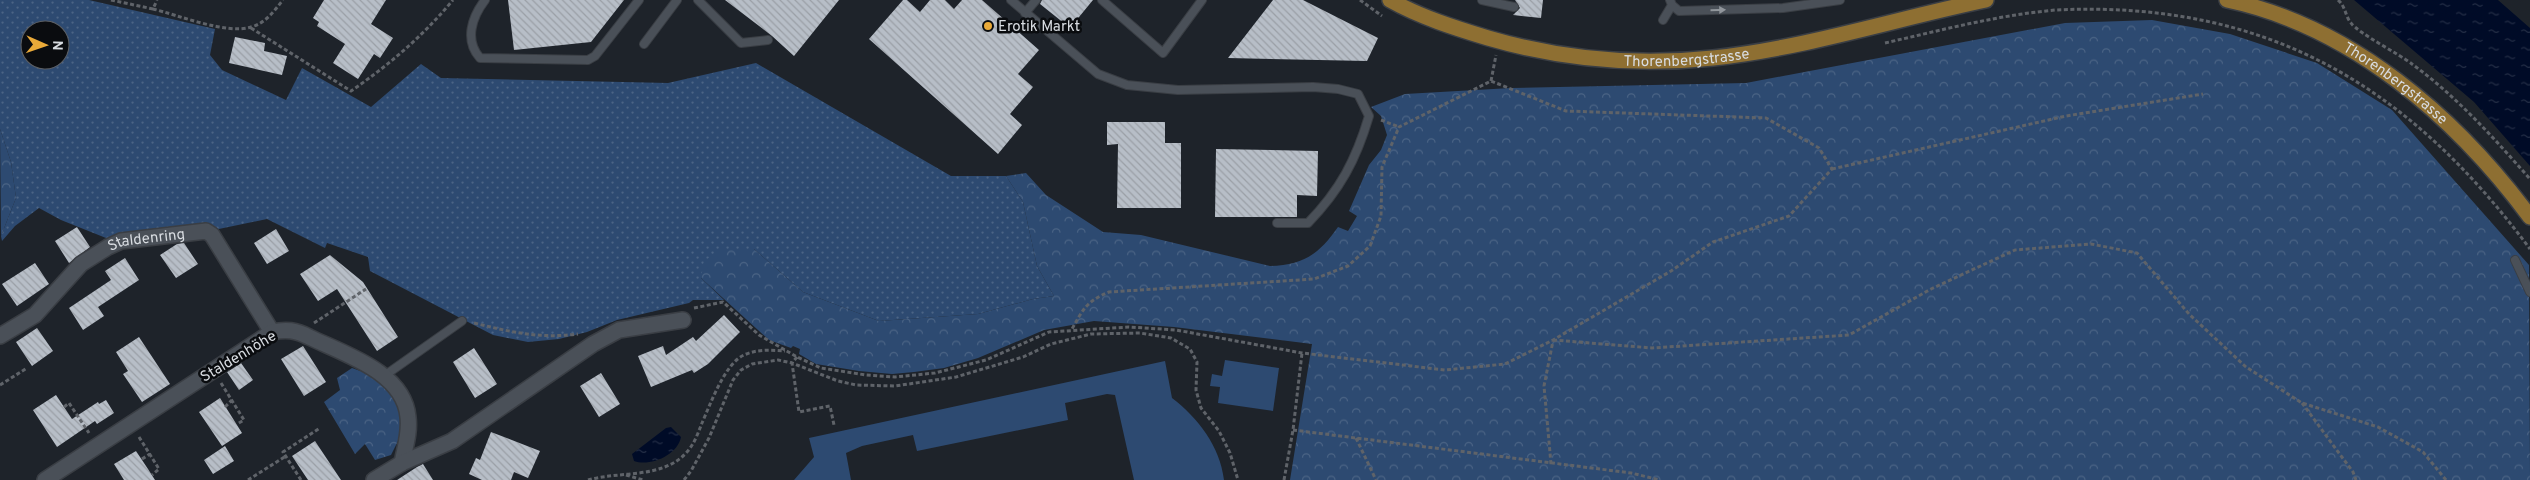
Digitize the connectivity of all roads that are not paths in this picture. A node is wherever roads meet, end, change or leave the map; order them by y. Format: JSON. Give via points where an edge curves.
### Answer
{"nodes":[{"id":1,"x":485,"y":0,"type":"edge"},
{"id":2,"x":639,"y":0,"type":"edge"},
{"id":3,"x":677,"y":0,"type":"edge"},
{"id":4,"x":698,"y":0,"type":"edge"},
{"id":5,"x":1010,"y":0,"type":"edge"},
{"id":6,"x":1036,"y":0,"type":"edge"},
{"id":7,"x":1102,"y":0,"type":"edge"},
{"id":8,"x":1202,"y":0,"type":"edge"},
{"id":9,"x":1390,"y":0,"type":"edge"},
{"id":10,"x":1482,"y":0,"type":"edge"},
{"id":11,"x":1840,"y":0,"type":"edge"},
{"id":12,"x":1986,"y":0,"type":"edge"},
{"id":13,"x":2226,"y":0,"type":"edge"},
{"id":14,"x":1671,"y":3,"type":"edge"},
{"id":15,"x":1514,"y":7,"type":"dead end"},
{"id":16,"x":1025,"y":12,"type":"junction"},
{"id":17,"x":1663,"y":20,"type":"dead end"},
{"id":18,"x":768,"y":40,"type":"dead end"},
{"id":19,"x":644,"y":44,"type":"dead end"},
{"id":20,"x":2530,"y":217,"type":"edge"},
{"id":21,"x":1277,"y":223,"type":"dead end"},
{"id":22,"x":2515,"y":260,"type":"dead end"},
{"id":23,"x":2530,"y":292,"type":"edge"},
{"id":24,"x":686,"y":314,"type":"road end"},
{"id":25,"x":462,"y":322,"type":"road end"},
{"id":26,"x":272,"y":332,"type":"junction"},
{"id":27,"x":0,"y":336,"type":"edge"},
{"id":28,"x":384,"y":376,"type":"junction"},
{"id":29,"x":402,"y":462,"type":"junction"},
{"id":30,"x":45,"y":480,"type":"edge"},
{"id":31,"x":374,"y":480,"type":"edge"}],
"edges":[{"from":1,"to":2,"type":"lane","via":[[474,14],[470,33],[480,58],[588,60]]},
{"from":3,"to":19,"type":"lane"},
{"from":4,"to":18,"type":"lane","via":[[740,43]]},
{"from":5,"to":16,"type":"lane"},
{"from":6,"to":16,"type":"lane"},
{"from":7,"to":8,"type":"lane","via":[[1163,53]]},
{"from":9,"to":12,"type":"main road","name":"Thorenbergstrasse","via":[[1431,19],[1498,41],[1553,53],[1653,61],[1705,58],[1808,42]]},
{"from":10,"to":15,"type":"lane"},
{"from":14,"to":11,"type":"lane","one_way":true,"via":[[1679,11],[1783,8]]},
{"from":13,"to":20,"type":"main road","name":"Thorenbergstrasse","via":[[2297,23],[2337,43],[2398,81],[2432,108],[2466,142]]},
{"from":14,"to":17,"type":"lane"},
{"from":16,"to":21,"type":"lane","via":[[1098,74],[1127,85],[1178,90],[1276,86],[1338,89],[1358,94],[1369,116],[1350,170],[1308,223]]},
{"from":22,"to":23,"type":"lane"},
{"from":24,"to":29,"type":"street","via":[[619,330],[593,344],[452,441]]},
{"from":25,"to":28,"type":"lane"},
{"from":26,"to":27,"type":"street","name":"Staldenring","via":[[212,235],[206,231],[121,241],[108,247],[81,264],[36,315]]},
{"from":26,"to":28,"type":"street","name":"Staldenhöhe","via":[[286,329],[299,332]]},
{"from":26,"to":30,"type":"street","name":"Staldenhöhe"},
{"from":28,"to":29,"type":"street","name":"Staldenhöhe","via":[[400,391],[408,416]]},
{"from":29,"to":31,"type":"street"}]}
